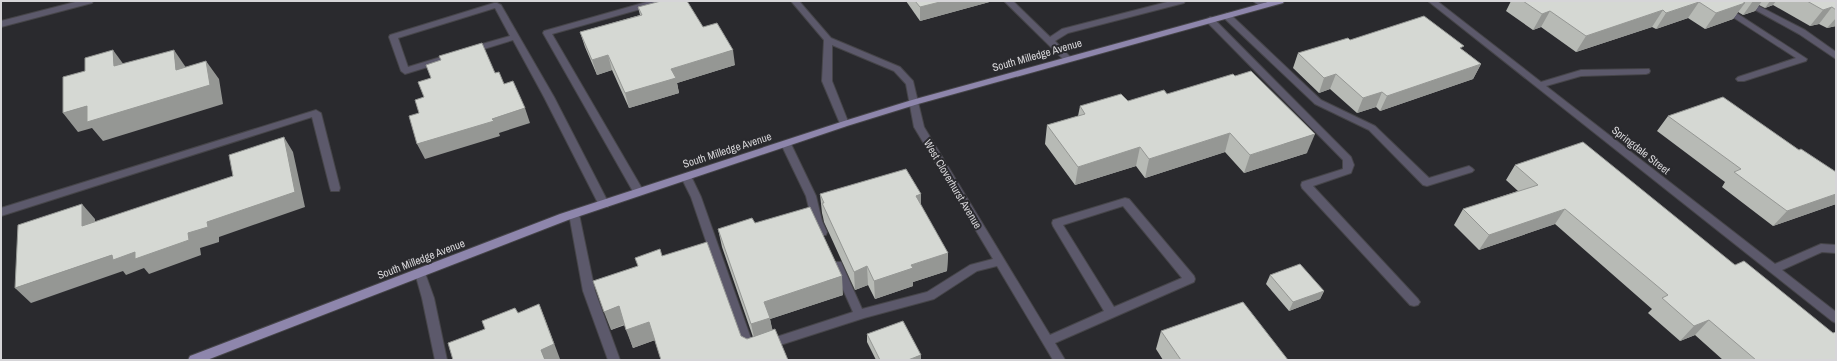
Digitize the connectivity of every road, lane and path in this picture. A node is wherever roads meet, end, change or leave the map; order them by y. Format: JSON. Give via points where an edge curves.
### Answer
{"nodes":[{"id":1,"x":89,"y":1,"type":"edge"},
{"id":2,"x":658,"y":1,"type":"edge"},
{"id":3,"x":795,"y":1,"type":"edge"},
{"id":4,"x":1008,"y":1,"type":"edge"},
{"id":5,"x":1181,"y":1,"type":"edge"},
{"id":6,"x":1280,"y":1,"type":"edge"},
{"id":7,"x":1432,"y":1,"type":"edge"},
{"id":8,"x":1712,"y":1,"type":"edge"},
{"id":9,"x":1743,"y":1,"type":"edge"},
{"id":10,"x":1261,"y":3,"type":"edge"},
{"id":11,"x":1227,"y":16,"type":"junction"},
{"id":12,"x":1210,"y":20,"type":"junction"},
{"id":13,"x":1,"y":24,"type":"edge"},
{"id":14,"x":515,"y":37,"type":"junction"},
{"id":15,"x":828,"y":40,"type":"junction"},
{"id":16,"x":1049,"y":41,"type":"junction"},
{"id":17,"x":1836,"y":56,"type":"edge"},
{"id":18,"x":1068,"y":59,"type":"junction"},
{"id":19,"x":1646,"y":71,"type":"dead end"},
{"id":20,"x":1741,"y":78,"type":"dead end"},
{"id":21,"x":1540,"y":85,"type":"junction"},
{"id":22,"x":915,"y":102,"type":"junction"},
{"id":23,"x":844,"y":124,"type":"junction"},
{"id":24,"x":786,"y":144,"type":"junction"},
{"id":25,"x":1469,"y":170,"type":"dead end"},
{"id":26,"x":686,"y":177,"type":"junction"},
{"id":27,"x":335,"y":188,"type":"dead end"},
{"id":28,"x":639,"y":192,"type":"junction"},
{"id":29,"x":604,"y":204,"type":"junction"},
{"id":30,"x":1,"y":212,"type":"edge"},
{"id":31,"x":574,"y":214,"type":"junction"},
{"id":32,"x":826,"y":243,"type":"edge"},
{"id":33,"x":1836,"y":249,"type":"edge"},
{"id":34,"x":833,"y":257,"type":"edge"},
{"id":35,"x":1000,"y":261,"type":"junction"},
{"id":36,"x":1774,"y":269,"type":"junction"},
{"id":37,"x":420,"y":273,"type":"junction"},
{"id":38,"x":1414,"y":302,"type":"dead end"},
{"id":39,"x":1111,"y":313,"type":"junction"},
{"id":40,"x":859,"y":314,"type":"junction"},
{"id":41,"x":1836,"y":318,"type":"edge"},
{"id":42,"x":1048,"y":341,"type":"junction"},
{"id":43,"x":194,"y":360,"type":"edge"},
{"id":44,"x":441,"y":360,"type":"edge"},
{"id":45,"x":614,"y":360,"type":"edge"},
{"id":46,"x":1059,"y":360,"type":"edge"}],
"edges":[{"from":1,"to":13,"type":"street"},
{"from":2,"to":28,"type":"street","via":[[547,33]]},
{"from":3,"to":15,"type":"street","name":"West Cloverhurst Avenue"},
{"from":4,"to":16,"type":"street"},
{"from":5,"to":16,"type":"street","via":[[1066,31]]},
{"from":6,"to":10,"type":"main road","name":"South Milledge Avenue"},
{"from":7,"to":21,"type":"street","name":"Springdale Street"},
{"from":8,"to":20,"type":"street","via":[[1803,59]]},
{"from":9,"to":17,"type":"street","via":[[1802,32]]},
{"from":10,"to":11,"type":"main road","name":"South Milledge Avenue"},
{"from":11,"to":12,"type":"main road","name":"South Milledge Avenue"},
{"from":11,"to":25,"type":"street","via":[[1318,102],[1372,128],[1427,182]]},
{"from":12,"to":18,"type":"main road","name":"South Milledge Avenue"},
{"from":12,"to":38,"type":"street","via":[[1348,159],[1347,171],[1306,185]]},
{"from":14,"to":14,"type":"street","via":[[497,5],[393,37],[405,71]]},
{"from":14,"to":29,"type":"street"},
{"from":15,"to":22,"type":"street","name":"West Cloverhurst Avenue","via":[[897,70],[910,83]]},
{"from":15,"to":23,"type":"street","via":[[827,81]]},
{"from":16,"to":18,"type":"street"},
{"from":18,"to":22,"type":"main road","name":"South Milledge Avenue"},
{"from":19,"to":21,"type":"street","via":[[1581,73]]},
{"from":21,"to":36,"type":"street","name":"Springdale Street"},
{"from":22,"to":23,"type":"main road","name":"South Milledge Avenue"},
{"from":22,"to":35,"type":"street","name":"West Cloverhurst Avenue","via":[[919,127]]},
{"from":23,"to":24,"type":"main road","name":"South Milledge Avenue"},
{"from":24,"to":26,"type":"main road","name":"South Milledge Avenue"},
{"from":24,"to":32,"type":"street","via":[[811,196]]},
{"from":26,"to":28,"type":"main road","name":"South Milledge Avenue"},
{"from":26,"to":40,"type":"street","via":[[696,197],[750,350]]},
{"from":27,"to":30,"type":"street","via":[[316,113]]},
{"from":28,"to":29,"type":"main road","name":"South Milledge Avenue"},
{"from":29,"to":31,"type":"main road","name":"South Milledge Avenue"},
{"from":31,"to":37,"type":"main road","name":"South Milledge Avenue"},
{"from":31,"to":45,"type":"street","via":[[589,291]]},
{"from":33,"to":36,"type":"street","via":[[1821,248]]},
{"from":34,"to":40,"type":"street"},
{"from":35,"to":40,"type":"street","via":[[974,268],[930,296]]},
{"from":35,"to":42,"type":"street","name":"West Cloverhurst Avenue"},
{"from":36,"to":41,"type":"street","name":"Springdale Street"},
{"from":37,"to":43,"type":"main road","name":"South Milledge Avenue"},
{"from":37,"to":44,"type":"street"},
{"from":39,"to":39,"type":"street","via":[[1190,279],[1125,202],[1057,223]]},
{"from":39,"to":42,"type":"street"},
{"from":42,"to":46,"type":"street","name":"West Cloverhurst Avenue"}]}
